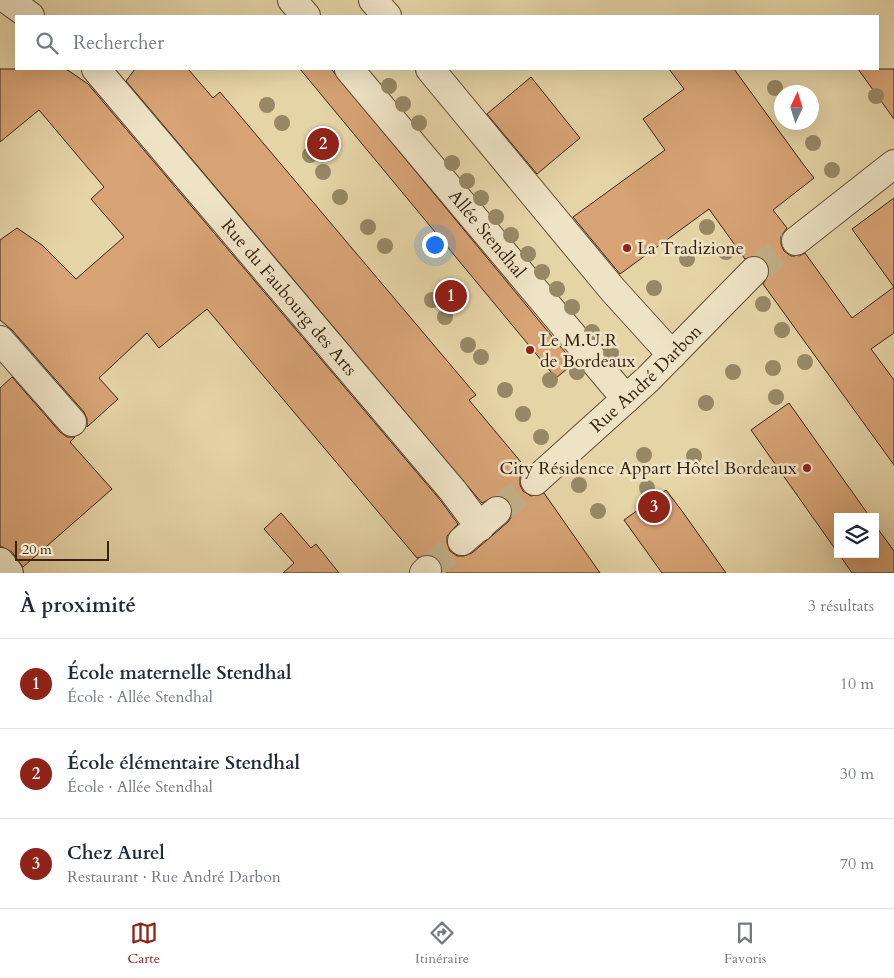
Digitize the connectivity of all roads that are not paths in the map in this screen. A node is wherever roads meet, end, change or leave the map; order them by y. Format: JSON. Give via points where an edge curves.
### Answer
{"nodes":[{"id":1,"x":8,"y":0,"type":"edge"},
{"id":2,"x":292,"y":0,"type":"edge"},
{"id":3,"x":373,"y":0,"type":"edge"},
{"id":4,"x":29,"y":15,"type":"edge"},
{"id":5,"x":305,"y":15,"type":"edge"},
{"id":6,"x":385,"y":15,"type":"edge"},
{"id":7,"x":97,"y":70,"type":"edge"},
{"id":8,"x":350,"y":70,"type":"edge"},
{"id":9,"x":431,"y":70,"type":"edge"},
{"id":10,"x":894,"y":164,"type":"edge"},
{"id":11,"x":796,"y":241,"type":"tunnel mouth"},
{"id":12,"x":754,"y":271,"type":"tunnel mouth"},
{"id":13,"x":0,"y":340,"type":"edge"},
{"id":14,"x":672,"y":355,"type":"junction"},
{"id":15,"x":626,"y":399,"type":"junction"},
{"id":16,"x":72,"y":422,"type":"dead end"},
{"id":17,"x":535,"y":481,"type":"tunnel mouth"},
{"id":18,"x":479,"y":526,"type":"dead end"},
{"id":19,"x":0,"y":562,"type":"edge"},
{"id":20,"x":9,"y":573,"type":"edge"}],
"edges":[{"from":1,"to":4,"type":"street"},
{"from":2,"to":5,"type":"street"},
{"from":3,"to":6,"type":"street"},
{"from":7,"to":18,"type":"street","name":"Rue du Faubourg des Arts","via":[[453,490]]},
{"from":8,"to":15,"type":"street","name":"Allée Stendhal"},
{"from":9,"to":14,"type":"street","via":[[613,290]]},
{"from":10,"to":11,"type":"street"},
{"from":12,"to":14,"type":"street","name":"Rue André Darbon"},
{"from":13,"to":16,"type":"street"},
{"from":14,"to":15,"type":"street","name":"Rue André Darbon"},
{"from":15,"to":17,"type":"street","name":"Rue André Darbon"},
{"from":19,"to":20,"type":"street"}]}
